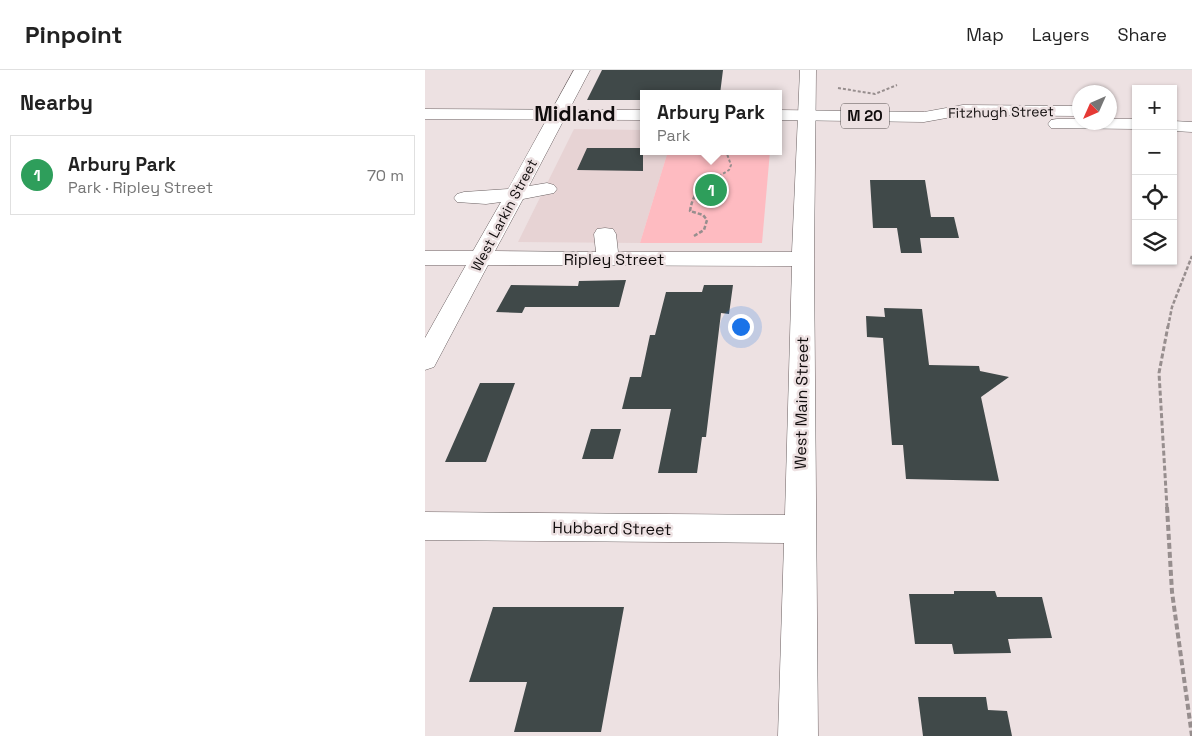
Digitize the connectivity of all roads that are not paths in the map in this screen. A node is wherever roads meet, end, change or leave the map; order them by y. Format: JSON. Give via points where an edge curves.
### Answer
{"nodes":[{"id":1,"x":582,"y":70,"type":"edge"},
{"id":2,"x":808,"y":70,"type":"edge"},
{"id":3,"x":1072,"y":112,"type":"edge"},
{"id":4,"x":1117,"y":112,"type":"edge"},
{"id":5,"x":1132,"y":113,"type":"edge"},
{"id":6,"x":425,"y":114,"type":"edge"},
{"id":7,"x":558,"y":115,"type":"junction"},
{"id":8,"x":640,"y":115,"type":"edge"},
{"id":9,"x":782,"y":115,"type":"edge"},
{"id":10,"x":1177,"y":115,"type":"edge"},
{"id":11,"x":807,"y":116,"type":"junction"},
{"id":12,"x":1192,"y":116,"type":"edge"},
{"id":13,"x":1032,"y":117,"type":"junction"},
{"id":14,"x":1132,"y":124,"type":"edge"},
{"id":15,"x":1177,"y":126,"type":"edge"},
{"id":16,"x":1192,"y":127,"type":"edge"},
{"id":17,"x":547,"y":189,"type":"dead end"},
{"id":18,"x":515,"y":194,"type":"junction"},
{"id":19,"x":464,"y":198,"type":"dead end"},
{"id":20,"x":605,"y":234,"type":"dead end"},
{"id":21,"x":425,"y":258,"type":"edge"},
{"id":22,"x":480,"y":259,"type":"junction"},
{"id":23,"x":608,"y":259,"type":"junction"},
{"id":24,"x":803,"y":259,"type":"junction"},
{"id":25,"x":425,"y":361,"type":"edge"},
{"id":26,"x":425,"y":526,"type":"edge"},
{"id":27,"x":800,"y":529,"type":"junction"},
{"id":28,"x":798,"y":736,"type":"edge"}],
"edges":[{"from":1,"to":7,"type":"main road","name":"West Larkin Street"},
{"from":2,"to":11,"type":"main road","name":"West Main Street"},
{"from":3,"to":13,"type":"main road","name":"Fitzhugh Street","number":"M 20"},
{"from":4,"to":5,"type":"main road"},
{"from":6,"to":7,"type":"main road"},
{"from":7,"to":8,"type":"main road"},
{"from":7,"to":18,"type":"main road","name":"West Larkin Street"},
{"from":9,"to":11,"type":"main road","number":"M 20"},
{"from":10,"to":12,"type":"main road"},
{"from":11,"to":13,"type":"main road","name":"Fitzhugh Street","number":"M 20","via":[[924,117],[962,124]]},
{"from":11,"to":24,"type":"main road","name":"West Main Street"},
{"from":13,"to":14,"type":"main road","name":"Fitzhugh Street","number":"M 20"},
{"from":15,"to":16,"type":"main road"},
{"from":17,"to":18,"type":"main road"},
{"from":18,"to":19,"type":"main road"},
{"from":18,"to":22,"type":"main road","name":"West Larkin Street"},
{"from":20,"to":23,"type":"main road"},
{"from":21,"to":22,"type":"main road","name":"Ripley Street"},
{"from":22,"to":23,"type":"main road","name":"Ripley Street"},
{"from":22,"to":25,"type":"main road","name":"West Larkin Street"},
{"from":23,"to":24,"type":"main road","name":"Ripley Street"},
{"from":24,"to":27,"type":"main road","name":"West Main Street"},
{"from":26,"to":27,"type":"main road","name":"Hubbard Street"},
{"from":27,"to":28,"type":"main road","name":"West Main Street"}]}
